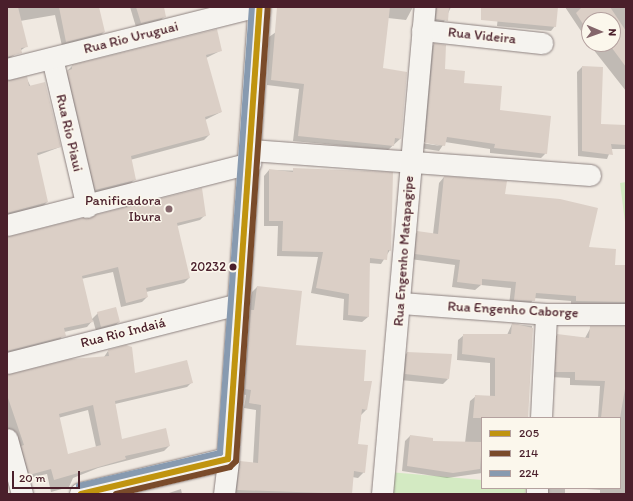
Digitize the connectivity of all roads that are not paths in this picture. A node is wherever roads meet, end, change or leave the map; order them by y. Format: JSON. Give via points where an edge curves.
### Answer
{"nodes":[{"id":1,"x":254,"y":7,"type":"edge"},
{"id":2,"x":260,"y":7,"type":"edge"},
{"id":3,"x":425,"y":7,"type":"edge"},
{"id":4,"x":422,"y":30,"type":"junction"},
{"id":5,"x":542,"y":43,"type":"dead end"},
{"id":6,"x":52,"y":58,"type":"junction"},
{"id":7,"x":7,"y":70,"type":"edge"},
{"id":8,"x":251,"y":156,"type":"junction"},
{"id":9,"x":411,"y":161,"type":"junction"},
{"id":10,"x":590,"y":175,"type":"dead end"},
{"id":11,"x":87,"y":207,"type":"junction"},
{"id":12,"x":7,"y":225,"type":"edge"},
{"id":13,"x":401,"y":303,"type":"junction"},
{"id":14,"x":239,"y":304,"type":"junction"},
{"id":15,"x":546,"y":314,"type":"junction"},
{"id":16,"x":626,"y":314,"type":"edge"},
{"id":17,"x":7,"y":363,"type":"edge"},
{"id":18,"x":541,"y":417,"type":"edge"},
{"id":19,"x":7,"y":439,"type":"edge"},
{"id":20,"x":228,"y":459,"type":"junction"},
{"id":21,"x":22,"y":494,"type":"edge"},
{"id":22,"x":81,"y":494,"type":"edge"},
{"id":23,"x":224,"y":494,"type":"edge"},
{"id":24,"x":382,"y":494,"type":"edge"}],
"edges":[{"from":1,"to":6,"type":"street","name":"Rua Rio Uruguai"},
{"from":2,"to":8,"type":"main road"},
{"from":3,"to":4,"type":"street","name":"Rua Engenho Matapagipe"},
{"from":4,"to":5,"type":"street","name":"Rua Videira"},
{"from":4,"to":9,"type":"street","name":"Rua Engenho Matapagipe"},
{"from":6,"to":7,"type":"street","name":"Rua Rio Uruguai"},
{"from":6,"to":11,"type":"street","name":"Rua Rio Piaui"},
{"from":8,"to":9,"type":"street"},
{"from":8,"to":11,"type":"street"},
{"from":8,"to":14,"type":"main road"},
{"from":9,"to":10,"type":"street"},
{"from":9,"to":13,"type":"street","name":"Rua Engenho Matapagipe"},
{"from":11,"to":12,"type":"street"},
{"from":13,"to":15,"type":"street","name":"Rua Engenho Caborge"},
{"from":13,"to":24,"type":"street","name":"Rua Engenho Matapagipe"},
{"from":14,"to":17,"type":"street","name":"Rua Rio Indaiá"},
{"from":14,"to":20,"type":"main road"},
{"from":15,"to":16,"type":"street","name":"Rua Engenho Caborge"},
{"from":15,"to":18,"type":"street"},
{"from":19,"to":21,"type":"street"},
{"from":20,"to":22,"type":"main road"},
{"from":20,"to":23,"type":"street"}]}
